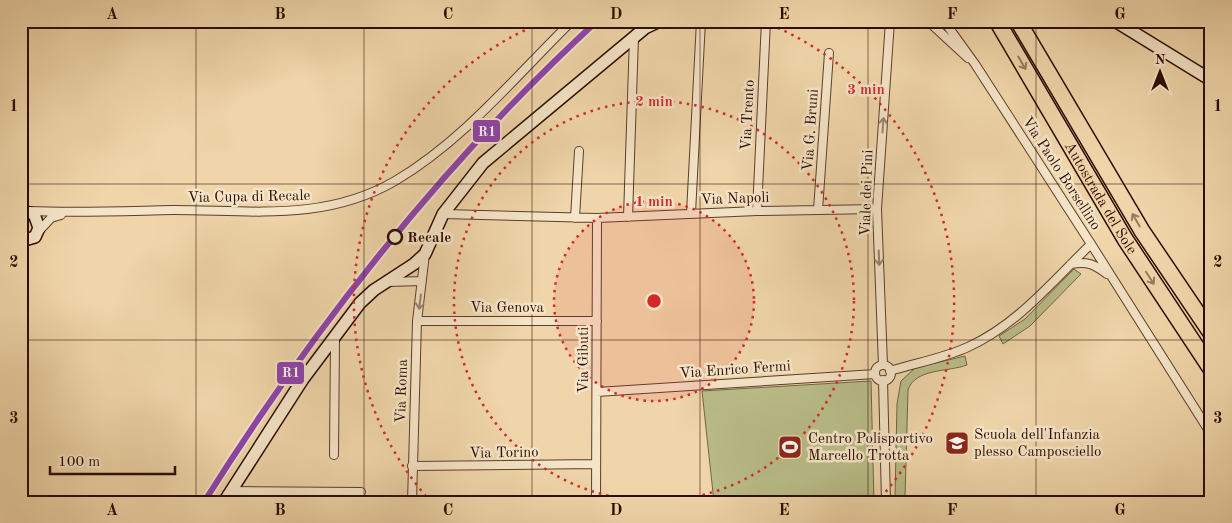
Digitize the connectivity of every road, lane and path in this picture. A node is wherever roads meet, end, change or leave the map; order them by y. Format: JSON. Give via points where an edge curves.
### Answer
{"nodes":[{"id":1,"x":572,"y":21,"type":"edge"},
{"id":2,"x":660,"y":21,"type":"edge"},
{"id":3,"x":701,"y":21,"type":"edge"},
{"id":4,"x":766,"y":21,"type":"edge"},
{"id":5,"x":890,"y":21,"type":"edge"},
{"id":6,"x":928,"y":21,"type":"edge"},
{"id":7,"x":944,"y":21,"type":"edge"},
{"id":8,"x":997,"y":21,"type":"edge"},
{"id":9,"x":1018,"y":21,"type":"edge"},
{"id":10,"x":1115,"y":21,"type":"edge"},
{"id":11,"x":634,"y":38,"type":"junction"},
{"id":12,"x":828,"y":53,"type":"dead end"},
{"id":13,"x":975,"y":64,"type":"junction"},
{"id":14,"x":1211,"y":80,"type":"edge"},
{"id":15,"x":579,"y":151,"type":"dead end"},
{"id":16,"x":877,"y":209,"type":"junction"},
{"id":17,"x":818,"y":210,"type":"junction"},
{"id":18,"x":23,"y":211,"type":"edge"},
{"id":19,"x":757,"y":211,"type":"junction"},
{"id":20,"x":70,"y":213,"type":"junction"},
{"id":21,"x":443,"y":214,"type":"junction"},
{"id":22,"x":691,"y":214,"type":"junction"},
{"id":23,"x":628,"y":216,"type":"junction"},
{"id":24,"x":575,"y":218,"type":"junction"},
{"id":25,"x":597,"y":218,"type":"junction"},
{"id":26,"x":30,"y":238,"type":"edge"},
{"id":27,"x":1091,"y":244,"type":"junction"},
{"id":28,"x":21,"y":247,"type":"edge"},
{"id":29,"x":425,"y":254,"type":"junction"},
{"id":30,"x":1071,"y":264,"type":"junction"},
{"id":31,"x":1111,"y":276,"type":"junction"},
{"id":32,"x":422,"y":281,"type":"junction"},
{"id":33,"x":386,"y":282,"type":"junction"},
{"id":34,"x":417,"y":321,"type":"junction"},
{"id":35,"x":597,"y":321,"type":"junction"},
{"id":36,"x":1211,"y":333,"type":"edge"},
{"id":37,"x":335,"y":337,"type":"junction"},
{"id":38,"x":883,"y":365,"type":"junction"},
{"id":39,"x":1211,"y":369,"type":"edge"},
{"id":40,"x":890,"y":371,"type":"junction"},
{"id":41,"x":875,"y":374,"type":"junction"},
{"id":42,"x":883,"y":380,"type":"junction"},
{"id":43,"x":597,"y":392,"type":"junction"},
{"id":44,"x":1211,"y":434,"type":"edge"},
{"id":45,"x":334,"y":454,"type":"dead end"},
{"id":46,"x":596,"y":464,"type":"junction"},
{"id":47,"x":412,"y":466,"type":"junction"},
{"id":48,"x":230,"y":491,"type":"junction"},
{"id":49,"x":361,"y":492,"type":"dead end"},
{"id":50,"x":224,"y":502,"type":"edge"},
{"id":51,"x":412,"y":502,"type":"edge"},
{"id":52,"x":596,"y":502,"type":"edge"},
{"id":53,"x":886,"y":502,"type":"edge"}],
"edges":[{"from":1,"to":20,"type":"street","name":"Via Cupa di Recale","via":[[477,116],[427,159],[394,181],[348,202],[290,212],[174,210]]},
{"from":2,"to":11,"type":"street"},
{"from":3,"to":22,"type":"street"},
{"from":4,"to":19,"type":"street","name":"Via Trento"},
{"from":16,"to":5,"type":"street","name":"Viale dei Pini","one_way":true},
{"from":6,"to":13,"type":"street","name":"Via Paolo Borsellino"},
{"from":7,"to":13,"type":"street","name":"Via Paolo Borsellino"},
{"from":8,"to":39,"type":"highway","name":"Autostrada del Sole","one_way":true,"via":[[1125,239]]},
{"from":36,"to":9,"type":"highway","name":"Autostrada del Sole","one_way":true,"via":[[1142,230]]},
{"from":10,"to":14,"type":"street"},
{"from":11,"to":21,"type":"street","via":[[483,163]]},
{"from":11,"to":23,"type":"street"},
{"from":12,"to":17,"type":"street","name":"Via G. Bruni"},
{"from":13,"to":27,"type":"street","name":"Via Paolo Borsellino"},
{"from":15,"to":24,"type":"street"},
{"from":16,"to":17,"type":"street","name":"Via Napoli"},
{"from":16,"to":38,"type":"street","name":"Viale dei Pini","one_way":true},
{"from":17,"to":19,"type":"street","name":"Via Napoli"},
{"from":18,"to":20,"type":"street","name":"Via Cupa di Recale"},
{"from":18,"to":26,"type":"street","via":[[37,218]]},
{"from":19,"to":22,"type":"street","name":"Via Napoli"},
{"from":20,"to":26,"type":"street","name":"Via Cupa di Recale","via":[[51,218]]},
{"from":21,"to":24,"type":"street","name":"Via Napoli"},
{"from":21,"to":29,"type":"street"},
{"from":22,"to":23,"type":"street","name":"Via Napoli"},
{"from":23,"to":25,"type":"street","name":"Via Napoli"},
{"from":24,"to":25,"type":"street","name":"Via Napoli"},
{"from":25,"to":35,"type":"street","name":"Via Gibuti"},
{"from":26,"to":28,"type":"street"},
{"from":27,"to":30,"type":"street","name":"Via Paolo Borsellino"},
{"from":27,"to":31,"type":"street"},
{"from":29,"to":32,"type":"street","name":"Via Roma"},
{"from":29,"to":33,"type":"street"},
{"from":30,"to":31,"type":"street","via":[[1085,261]]},
{"from":30,"to":40,"type":"street","name":"Via Paolo Borsellino","via":[[1018,316],[992,334],[956,352]]},
{"from":31,"to":44,"type":"street"},
{"from":32,"to":33,"type":"street"},
{"from":32,"to":34,"type":"street","name":"Via Roma","one_way":true},
{"from":33,"to":37,"type":"street","via":[[360,303]]},
{"from":34,"to":35,"type":"street","name":"Via Genova"},
{"from":34,"to":47,"type":"street","name":"Via Roma"},
{"from":35,"to":43,"type":"street","name":"Via Gibuti"},
{"from":37,"to":45,"type":"street"},
{"from":37,"to":48,"type":"street","via":[[303,379]]},
{"from":38,"to":40,"type":"street"},
{"from":38,"to":41,"type":"street"},
{"from":40,"to":42,"type":"street","via":[[889,377]]},
{"from":41,"to":42,"type":"street"},
{"from":41,"to":43,"type":"street","name":"Via Enrico Fermi"},
{"from":42,"to":53,"type":"street"},
{"from":43,"to":46,"type":"street","name":"Via Gibuti"},
{"from":46,"to":47,"type":"street","name":"Via Torino"},
{"from":46,"to":52,"type":"street","name":"Via Gibuti"},
{"from":47,"to":51,"type":"street","name":"Via Roma"},
{"from":48,"to":49,"type":"street"},
{"from":48,"to":50,"type":"street"}]}
